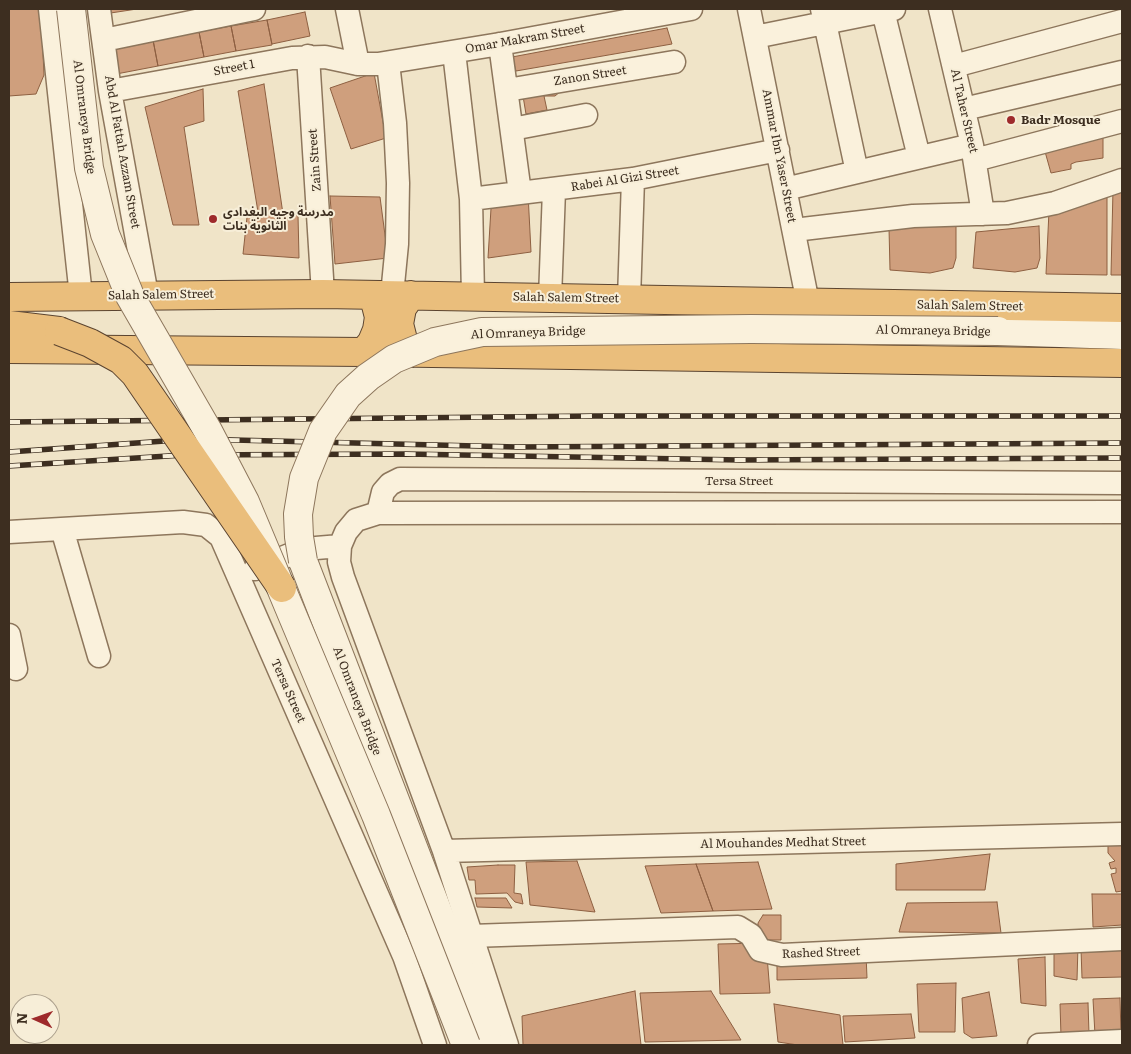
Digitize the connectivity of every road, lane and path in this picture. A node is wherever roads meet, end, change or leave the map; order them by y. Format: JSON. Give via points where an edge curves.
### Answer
{"nodes":[{"id":1,"x":50,"y":9,"type":"edge"},
{"id":2,"x":71,"y":9,"type":"edge"},
{"id":3,"x":100,"y":9,"type":"edge"},
{"id":4,"x":254,"y":9,"type":"edge"},
{"id":5,"x":346,"y":9,"type":"edge"},
{"id":6,"x":691,"y":9,"type":"edge"},
{"id":7,"x":749,"y":9,"type":"edge"},
{"id":8,"x":940,"y":9,"type":"edge"},
{"id":9,"x":888,"y":10,"type":"edge"},
{"id":10,"x":823,"y":16,"type":"edge"},
{"id":11,"x":1122,"y":21,"type":"edge"},
{"id":12,"x":755,"y":37,"type":"junction"},
{"id":13,"x":104,"y":40,"type":"junction"},
{"id":14,"x":500,"y":44,"type":"junction"},
{"id":15,"x":454,"y":52,"type":"junction"},
{"id":16,"x":308,"y":56,"type":"junction"},
{"id":17,"x":674,"y":62,"type":"dead end"},
{"id":18,"x":388,"y":63,"type":"junction"},
{"id":19,"x":358,"y":64,"type":"junction"},
{"id":20,"x":954,"y":66,"type":"junction"},
{"id":21,"x":1122,"y":72,"type":"edge"},
{"id":22,"x":506,"y":90,"type":"junction"},
{"id":23,"x":110,"y":92,"type":"junction"},
{"id":24,"x":964,"y":109,"type":"junction"},
{"id":25,"x":586,"y":115,"type":"dead end"},
{"id":26,"x":1122,"y":122,"type":"edge"},
{"id":27,"x":512,"y":129,"type":"junction"},
{"id":28,"x":778,"y":150,"type":"junction"},
{"id":29,"x":974,"y":153,"type":"junction"},
{"id":30,"x":920,"y":157,"type":"junction"},
{"id":31,"x":857,"y":172,"type":"junction"},
{"id":32,"x":633,"y":179,"type":"junction"},
{"id":33,"x":1122,"y":180,"type":"edge"},
{"id":34,"x":785,"y":189,"type":"junction"},
{"id":35,"x":554,"y":190,"type":"junction"},
{"id":36,"x":520,"y":194,"type":"junction"},
{"id":37,"x":471,"y":199,"type":"junction"},
{"id":38,"x":983,"y":214,"type":"junction"},
{"id":39,"x":794,"y":230,"type":"junction"},
{"id":40,"x":323,"y":294,"type":"junction"},
{"id":41,"x":147,"y":295,"type":"junction"},
{"id":42,"x":391,"y":295,"type":"junction"},
{"id":43,"x":81,"y":296,"type":"junction"},
{"id":44,"x":472,"y":296,"type":"junction"},
{"id":45,"x":9,"y":297,"type":"edge"},
{"id":46,"x":550,"y":298,"type":"junction"},
{"id":47,"x":629,"y":299,"type":"junction"},
{"id":48,"x":808,"y":303,"type":"junction"},
{"id":49,"x":1122,"y":308,"type":"edge"},
{"id":50,"x":9,"y":325,"type":"edge"},
{"id":51,"x":1122,"y":336,"type":"edge"},
{"id":52,"x":9,"y":349,"type":"edge"},
{"id":53,"x":364,"y":352,"type":"junction"},
{"id":54,"x":413,"y":353,"type":"junction"},
{"id":55,"x":1122,"y":364,"type":"edge"},
{"id":56,"x":1122,"y":483,"type":"edge"},
{"id":57,"x":1122,"y":512,"type":"edge"},
{"id":58,"x":378,"y":513,"type":"junction"},
{"id":59,"x":62,"y":529,"type":"junction"},
{"id":60,"x":9,"y":532,"type":"edge"},
{"id":61,"x":340,"y":546,"type":"junction"},
{"id":62,"x":238,"y":576,"type":"junction"},
{"id":63,"x":282,"y":588,"type":"junction"},
{"id":64,"x":9,"y":635,"type":"edge"},
{"id":65,"x":99,"y":656,"type":"dead end"},
{"id":66,"x":16,"y":669,"type":"dead end"},
{"id":67,"x":1122,"y":834,"type":"edge"},
{"id":68,"x":444,"y":852,"type":"junction"},
{"id":69,"x":472,"y":936,"type":"junction"},
{"id":70,"x":1122,"y":939,"type":"edge"},
{"id":71,"x":1122,"y":1041,"type":"edge"},
{"id":72,"x":436,"y":1045,"type":"edge"},
{"id":73,"x":466,"y":1045,"type":"edge"},
{"id":74,"x":489,"y":1045,"type":"edge"},
{"id":75,"x":507,"y":1045,"type":"edge"},
{"id":76,"x":1039,"y":1045,"type":"edge"}],
"edges":[{"from":1,"to":43,"type":"street"},
{"from":2,"to":63,"type":"street","name":"Al Omraneya Bridge","bridge":true,"via":[[89,168],[106,234],[130,296],[245,502]]},
{"from":3,"to":13,"type":"street","name":"Abd Al Fattah Azzam Street"},
{"from":4,"to":13,"type":"street"},
{"from":5,"to":19,"type":"street"},
{"from":6,"to":14,"type":"street","name":"Omar Makram Street"},
{"from":7,"to":12,"type":"street","name":"Ammar Ibn Yaser Street"},
{"from":8,"to":20,"type":"street","name":"Al Taher Street"},
{"from":9,"to":10,"type":"street"},
{"from":9,"to":30,"type":"street"},
{"from":10,"to":12,"type":"street"},
{"from":10,"to":31,"type":"street"},
{"from":11,"to":20,"type":"street"},
{"from":12,"to":28,"type":"street","name":"Ammar Ibn Yaser Street"},
{"from":13,"to":23,"type":"street","name":"Abd Al Fattah Azzam Street"},
{"from":14,"to":15,"type":"street","name":"Omar Makram Street"},
{"from":14,"to":22,"type":"street"},
{"from":15,"to":18,"type":"street","name":"Omar Makram Street"},
{"from":15,"to":37,"type":"street"},
{"from":16,"to":19,"type":"street","name":"Street 1"},
{"from":16,"to":23,"type":"street","name":"Street 1"},
{"from":16,"to":40,"type":"street","name":"Zain Street"},
{"from":17,"to":22,"type":"street","name":"Zanon Street"},
{"from":18,"to":19,"type":"street","name":"Omar Makram Street"},
{"from":18,"to":42,"type":"street","via":[[398,183],[397,244]]},
{"from":20,"to":24,"type":"street","name":"Al Taher Street"},
{"from":21,"to":24,"type":"street"},
{"from":22,"to":27,"type":"street"},
{"from":23,"to":41,"type":"street","name":"Abd Al Fattah Azzam Street"},
{"from":24,"to":29,"type":"street","name":"Al Taher Street"},
{"from":25,"to":27,"type":"street"},
{"from":26,"to":29,"type":"street"},
{"from":27,"to":36,"type":"street"},
{"from":28,"to":32,"type":"street","name":"Rabei Al Gizi Street"},
{"from":28,"to":34,"type":"street","name":"Ammar Ibn Yaser Street"},
{"from":29,"to":30,"type":"street"},
{"from":29,"to":38,"type":"street","name":"Al Taher Street"},
{"from":30,"to":31,"type":"street"},
{"from":31,"to":34,"type":"street"},
{"from":32,"to":35,"type":"street","name":"Rabei Al Gizi Street"},
{"from":32,"to":47,"type":"street"},
{"from":33,"to":38,"type":"street","via":[[1031,210]]},
{"from":34,"to":39,"type":"street","name":"Ammar Ibn Yaser Street"},
{"from":35,"to":36,"type":"street","name":"Rabei Al Gizi Street"},
{"from":35,"to":46,"type":"street"},
{"from":36,"to":37,"type":"street","name":"Rabei Al Gizi Street"},
{"from":37,"to":44,"type":"street"},
{"from":38,"to":39,"type":"street","via":[[896,217]]},
{"from":39,"to":48,"type":"street","name":"Ammar Ibn Yaser Street"},
{"from":40,"to":41,"type":"highway","name":"Salah Salem Street"},
{"from":40,"to":42,"type":"highway","name":"Salah Salem Street"},
{"from":41,"to":43,"type":"highway","name":"Salah Salem Street"},
{"from":42,"to":44,"type":"highway","name":"Salah Salem Street"},
{"from":42,"to":53,"type":"highway","via":[[376,305],[379,317],[377,330]]},
{"from":42,"to":54,"type":"highway","via":[[402,308],[399,324],[403,340]]},
{"from":43,"to":45,"type":"highway","name":"Salah Salem Street"},
{"from":44,"to":46,"type":"highway","name":"Salah Salem Street"},
{"from":46,"to":47,"type":"highway","name":"Salah Salem Street"},
{"from":47,"to":48,"type":"highway","name":"Salah Salem Street"},
{"from":48,"to":49,"type":"highway","name":"Salah Salem Street"},
{"from":50,"to":63,"type":"highway","bridge":true,"via":[[59,331],[121,360],[135,374]]},
{"from":51,"to":74,"type":"street","name":"Al Omraneya Bridge","bridge":true,"via":[[998,331],[751,329],[482,332],[435,342],[394,359],[348,396],[323,431],[304,478],[298,514],[303,561]]},
{"from":52,"to":53,"type":"highway"},
{"from":53,"to":54,"type":"highway"},
{"from":54,"to":55,"type":"highway"},
{"from":56,"to":58,"type":"street","name":"Tersa Street","via":[[400,479],[383,492]]},
{"from":57,"to":58,"type":"street"},
{"from":58,"to":61,"type":"street","via":[[356,520]]},
{"from":59,"to":60,"type":"street","name":"Tersa Street"},
{"from":59,"to":62,"type":"street","name":"Tersa Street","via":[[183,522],[206,525],[221,538]]},
{"from":59,"to":65,"type":"street"},
{"from":61,"to":62,"type":"street","via":[[304,549]]},
{"from":61,"to":68,"type":"street","via":[[342,578]]},
{"from":62,"to":72,"type":"street","name":"Tersa Street","via":[[404,956]]},
{"from":63,"to":73,"type":"street","name":"Al Omraneya Bridge","bridge":true},
{"from":64,"to":66,"type":"street"},
{"from":67,"to":68,"type":"street","name":"Al Mouhandes Medhat Street"},
{"from":68,"to":69,"type":"street"},
{"from":69,"to":70,"type":"street","name":"Rashed Street","via":[[738,927],[751,935],[760,950],[782,956]]},
{"from":69,"to":75,"type":"street"},
{"from":71,"to":76,"type":"street"}]}
